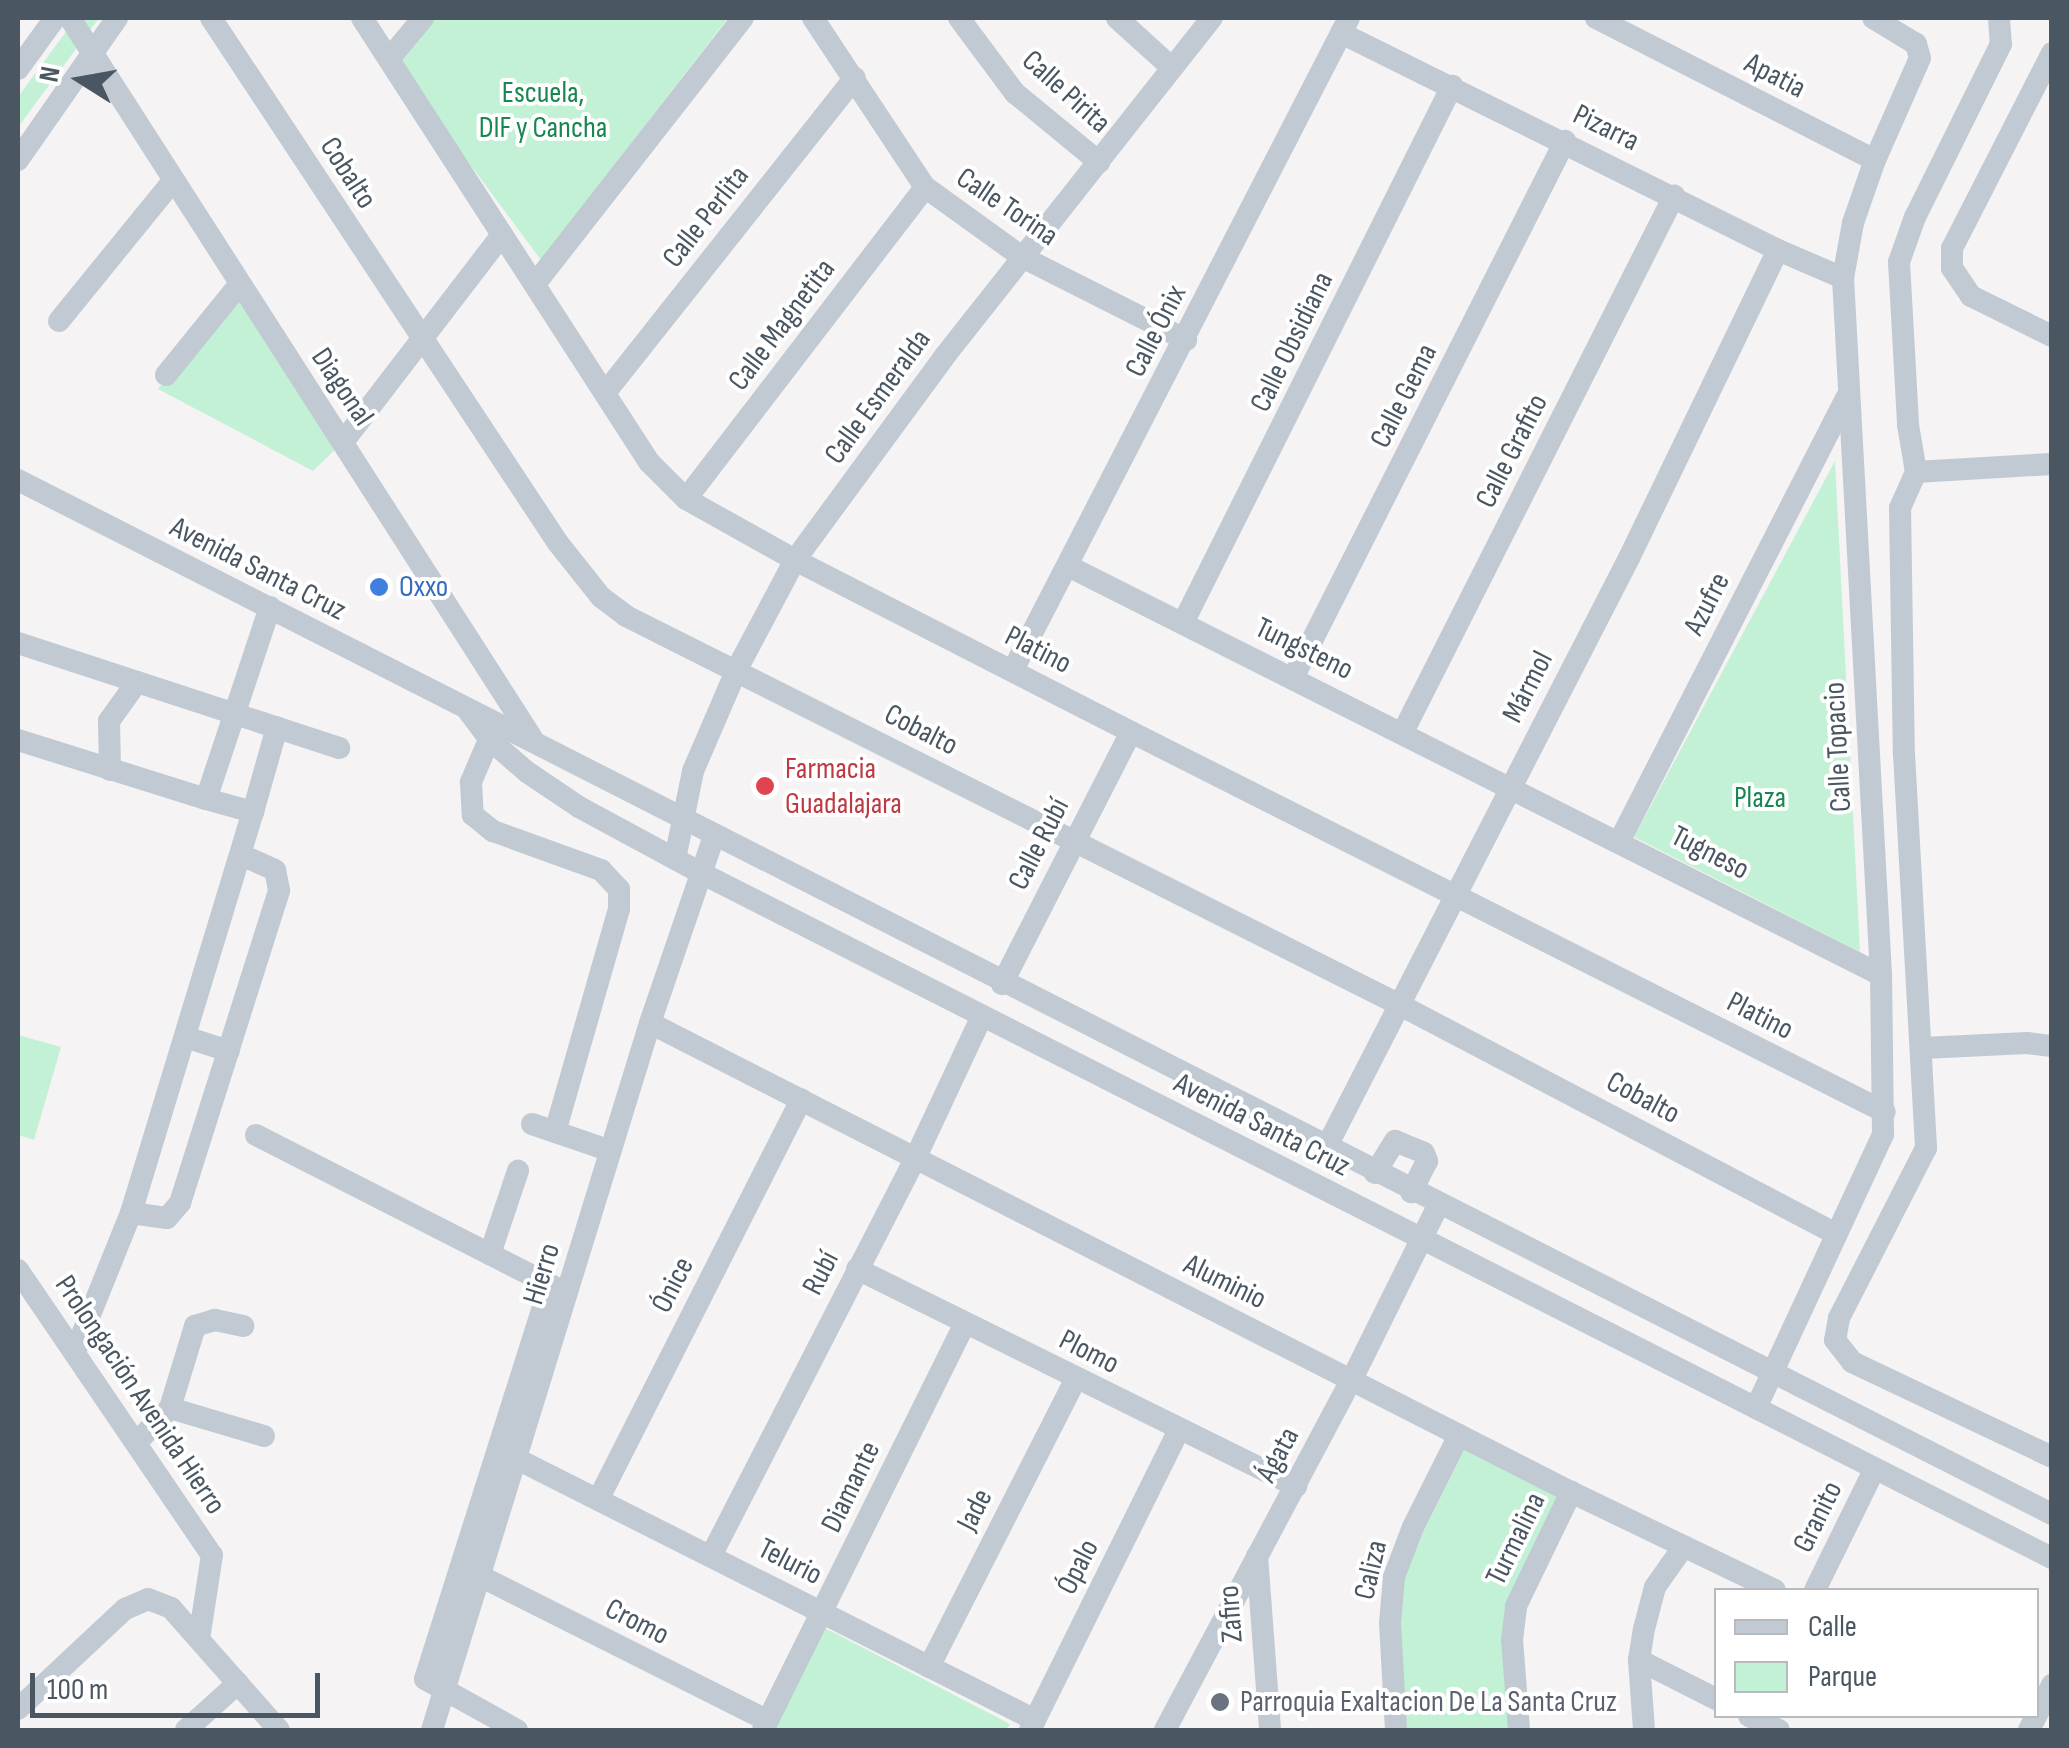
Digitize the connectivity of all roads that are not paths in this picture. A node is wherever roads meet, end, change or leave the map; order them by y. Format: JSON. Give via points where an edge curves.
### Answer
{"nodes":[{"id":1,"x":55,"y":18,"type":"edge"},
{"id":2,"x":70,"y":18,"type":"edge"},
{"id":3,"x":117,"y":18,"type":"edge"},
{"id":4,"x":211,"y":18,"type":"edge"},
{"id":5,"x":362,"y":18,"type":"edge"},
{"id":6,"x":422,"y":18,"type":"edge"},
{"id":7,"x":743,"y":18,"type":"edge"},
{"id":8,"x":813,"y":18,"type":"edge"},
{"id":9,"x":958,"y":18,"type":"edge"},
{"id":10,"x":1118,"y":18,"type":"edge"},
{"id":11,"x":1212,"y":18,"type":"edge"},
{"id":12,"x":1596,"y":18,"type":"edge"},
{"id":13,"x":1873,"y":18,"type":"edge"},
{"id":14,"x":1999,"y":18,"type":"edge"},
{"id":15,"x":1346,"y":25,"type":"edge"},
{"id":16,"x":90,"y":54,"type":"junction"},
{"id":17,"x":2052,"y":54,"type":"edge"},
{"id":18,"x":388,"y":59,"type":"junction"},
{"id":19,"x":1171,"y":67,"type":"junction"},
{"id":20,"x":18,"y":69,"type":"edge"},
{"id":21,"x":855,"y":78,"type":"junction"},
{"id":22,"x":1452,"y":86,"type":"junction"},
{"id":23,"x":1565,"y":142,"type":"junction"},
{"id":24,"x":18,"y":160,"type":"edge"},
{"id":25,"x":1875,"y":160,"type":"junction"},
{"id":26,"x":1099,"y":162,"type":"junction"},
{"id":27,"x":172,"y":182,"type":"junction"},
{"id":28,"x":925,"y":187,"type":"junction"},
{"id":29,"x":1674,"y":196,"type":"junction"},
{"id":30,"x":502,"y":235,"type":"junction"},
{"id":31,"x":1778,"y":250,"type":"junction"},
{"id":32,"x":1022,"y":258,"type":"junction"},
{"id":33,"x":1843,"y":278,"type":"junction"},
{"id":34,"x":535,"y":284,"type":"junction"},
{"id":35,"x":238,"y":286,"type":"junction"},
{"id":36,"x":59,"y":320,"type":"dead end"},
{"id":37,"x":2052,"y":336,"type":"edge"},
{"id":38,"x":1186,"y":340,"type":"junction"},
{"id":39,"x":423,"y":342,"type":"junction"},
{"id":40,"x":166,"y":375,"type":"dead end"},
{"id":41,"x":605,"y":393,"type":"junction"},
{"id":42,"x":1848,"y":396,"type":"junction"},
{"id":43,"x":343,"y":442,"type":"junction"},
{"id":44,"x":2052,"y":464,"type":"edge"},
{"id":45,"x":1916,"y":472,"type":"junction"},
{"id":46,"x":18,"y":480,"type":"edge"},
{"id":47,"x":686,"y":499,"type":"junction"},
{"id":48,"x":795,"y":560,"type":"junction"},
{"id":49,"x":1070,"y":567,"type":"junction"},
{"id":50,"x":270,"y":607,"type":"junction"},
{"id":51,"x":1184,"y":623,"type":"junction"},
{"id":52,"x":18,"y":643,"type":"edge"},
{"id":53,"x":737,"y":669,"type":"junction"},
{"id":54,"x":1013,"y":670,"type":"junction"},
{"id":55,"x":1294,"y":676,"type":"junction"},
{"id":56,"x":137,"y":682,"type":"junction"},
{"id":57,"x":508,"y":698,"type":"junction"},
{"id":58,"x":234,"y":713,"type":"junction"},
{"id":59,"x":277,"y":727,"type":"junction"},
{"id":60,"x":493,"y":730,"type":"junction"},
{"id":61,"x":1131,"y":732,"type":"junction"},
{"id":62,"x":1403,"y":732,"type":"junction"},
{"id":63,"x":18,"y":740,"type":"edge"},
{"id":64,"x":535,"y":743,"type":"junction"},
{"id":65,"x":339,"y":748,"type":"dead end"},
{"id":66,"x":110,"y":770,"type":"junction"},
{"id":67,"x":1510,"y":789,"type":"junction"},
{"id":68,"x":559,"y":794,"type":"junction"},
{"id":69,"x":206,"y":799,"type":"junction"},
{"id":70,"x":254,"y":812,"type":"junction"},
{"id":71,"x":682,"y":817,"type":"junction"},
{"id":72,"x":714,"y":836,"type":"junction"},
{"id":73,"x":1620,"y":840,"type":"junction"},
{"id":74,"x":1074,"y":841,"type":"junction"},
{"id":75,"x":242,"y":855,"type":"junction"},
{"id":76,"x":675,"y":859,"type":"junction"},
{"id":77,"x":702,"y":873,"type":"junction"},
{"id":78,"x":1457,"y":896,"type":"junction"},
{"id":79,"x":1881,"y":975,"type":"junction"},
{"id":80,"x":1002,"y":984,"type":"junction"},
{"id":81,"x":1400,"y":1005,"type":"junction"},
{"id":82,"x":982,"y":1016,"type":"junction"},
{"id":83,"x":650,"y":1023,"type":"junction"},
{"id":84,"x":185,"y":1037,"type":"junction"},
{"id":85,"x":2052,"y":1046,"type":"edge"},
{"id":86,"x":1923,"y":1048,"type":"junction"},
{"id":87,"x":229,"y":1051,"type":"junction"},
{"id":88,"x":801,"y":1100,"type":"junction"},
{"id":89,"x":1884,"y":1112,"type":"junction"},
{"id":90,"x":532,"y":1124,"type":"dead end"},
{"id":91,"x":555,"y":1132,"type":"junction"},
{"id":92,"x":256,"y":1136,"type":"dead end"},
{"id":93,"x":1326,"y":1148,"type":"junction"},
{"id":94,"x":611,"y":1151,"type":"junction"},
{"id":95,"x":915,"y":1160,"type":"junction"},
{"id":96,"x":518,"y":1171,"type":"dead end"},
{"id":97,"x":1375,"y":1173,"type":"junction"},
{"id":98,"x":1412,"y":1192,"type":"junction"},
{"id":99,"x":1438,"y":1206,"type":"junction"},
{"id":100,"x":130,"y":1213,"type":"junction"},
{"id":101,"x":1838,"y":1234,"type":"junction"},
{"id":102,"x":1420,"y":1239,"type":"junction"},
{"id":103,"x":490,"y":1254,"type":"junction"},
{"id":104,"x":857,"y":1269,"type":"junction"},
{"id":105,"x":18,"y":1270,"type":"edge"},
{"id":106,"x":558,"y":1290,"type":"junction"},
{"id":107,"x":965,"y":1323,"type":"junction"},
{"id":108,"x":242,"y":1326,"type":"dead end"},
{"id":109,"x":76,"y":1352,"type":"junction"},
{"id":110,"x":1774,"y":1372,"type":"junction"},
{"id":111,"x":1352,"y":1379,"type":"junction"},
{"id":112,"x":1075,"y":1380,"type":"junction"},
{"id":113,"x":170,"y":1408,"type":"junction"},
{"id":114,"x":1756,"y":1408,"type":"junction"},
{"id":115,"x":1180,"y":1430,"type":"junction"},
{"id":116,"x":1459,"y":1435,"type":"junction"},
{"id":117,"x":264,"y":1436,"type":"dead end"},
{"id":118,"x":136,"y":1443,"type":"junction"},
{"id":119,"x":2052,"y":1457,"type":"edge"},
{"id":120,"x":517,"y":1458,"type":"junction"},
{"id":121,"x":1874,"y":1470,"type":"junction"},
{"id":122,"x":1296,"y":1486,"type":"junction"},
{"id":123,"x":1572,"y":1492,"type":"junction"},
{"id":124,"x":599,"y":1498,"type":"junction"},
{"id":125,"x":2052,"y":1514,"type":"edge"},
{"id":126,"x":1684,"y":1546,"type":"junction"},
{"id":127,"x":1257,"y":1552,"type":"junction"},
{"id":128,"x":711,"y":1556,"type":"junction"},
{"id":129,"x":2052,"y":1558,"type":"edge"},
{"id":130,"x":480,"y":1576,"type":"junction"},
{"id":131,"x":1772,"y":1588,"type":"edge"},
{"id":132,"x":1816,"y":1588,"type":"edge"},
{"id":133,"x":822,"y":1612,"type":"junction"},
{"id":134,"x":199,"y":1639,"type":"junction"},
{"id":135,"x":1639,"y":1660,"type":"junction"},
{"id":136,"x":929,"y":1667,"type":"junction"},
{"id":137,"x":238,"y":1683,"type":"junction"},
{"id":138,"x":434,"y":1684,"type":"junction"},
{"id":139,"x":2052,"y":1685,"type":"edge"},
{"id":140,"x":1714,"y":1698,"type":"edge"},
{"id":141,"x":18,"y":1709,"type":"edge"},
{"id":142,"x":2039,"y":1711,"type":"edge"},
{"id":143,"x":1753,"y":1718,"type":"edge"},
{"id":144,"x":1032,"y":1725,"type":"edge"},
{"id":145,"x":765,"y":1726,"type":"edge"},
{"id":146,"x":186,"y":1730,"type":"edge"},
{"id":147,"x":279,"y":1730,"type":"edge"},
{"id":148,"x":432,"y":1730,"type":"edge"},
{"id":149,"x":517,"y":1730,"type":"edge"},
{"id":150,"x":1165,"y":1730,"type":"edge"},
{"id":151,"x":1270,"y":1730,"type":"edge"},
{"id":152,"x":1396,"y":1730,"type":"edge"},
{"id":153,"x":1519,"y":1730,"type":"edge"},
{"id":154,"x":1644,"y":1730,"type":"edge"},
{"id":155,"x":1778,"y":1730,"type":"edge"}],
"edges":[{"from":1,"to":20,"type":"street"},
{"from":2,"to":16,"type":"street","name":"Diagonal"},
{"from":3,"to":16,"type":"street"},
{"from":4,"to":39,"type":"street","name":"Cobalto"},
{"from":5,"to":18,"type":"street","name":"Platino"},
{"from":6,"to":18,"type":"street"},
{"from":7,"to":34,"type":"street"},
{"from":8,"to":21,"type":"street","name":"Calle Torina"},
{"from":9,"to":26,"type":"street","name":"Calle Pirita","via":[[1015,93]]},
{"from":10,"to":19,"type":"street"},
{"from":11,"to":19,"type":"street","name":"Calle Esmeralda"},
{"from":12,"to":25,"type":"street","name":"Apatia"},
{"from":13,"to":25,"type":"street","name":"Calle Topacio","via":[[1916,44],[1918,69]]},
{"from":14,"to":45,"type":"street","via":[[2002,44],[1899,262]]},
{"from":15,"to":22,"type":"street","name":"Pizarra"},
{"from":15,"to":38,"type":"street","name":"Calle Ónix"},
{"from":16,"to":24,"type":"street"},
{"from":16,"to":27,"type":"street","name":"Diagonal"},
{"from":17,"to":37,"type":"street","via":[[1952,248],[1952,268],[1970,296]]},
{"from":18,"to":30,"type":"street","name":"Platino"},
{"from":19,"to":26,"type":"street","name":"Calle Esmeralda"},
{"from":21,"to":28,"type":"street","name":"Calle Torina"},
{"from":21,"to":41,"type":"street","name":"Calle Perlita"},
{"from":22,"to":23,"type":"street","name":"Pizarra"},
{"from":22,"to":51,"type":"street","name":"Calle Obsidiana"},
{"from":23,"to":29,"type":"street","name":"Pizarra"},
{"from":23,"to":55,"type":"street","name":"Calle Gema"},
{"from":25,"to":33,"type":"street","name":"Calle Topacio"},
{"from":26,"to":32,"type":"street","name":"Calle Esmeralda"},
{"from":27,"to":35,"type":"street","name":"Diagonal"},
{"from":27,"to":36,"type":"street"},
{"from":28,"to":32,"type":"street","name":"Calle Torina"},
{"from":28,"to":47,"type":"street","name":"Calle Magnetita"},
{"from":29,"to":31,"type":"street","name":"Pizarra"},
{"from":29,"to":62,"type":"street","name":"Calle Grafito"},
{"from":30,"to":34,"type":"street","name":"Platino"},
{"from":30,"to":39,"type":"street"},
{"from":31,"to":33,"type":"street","name":"Pizarra"},
{"from":31,"to":67,"type":"street","name":"Mármol"},
{"from":32,"to":38,"type":"street","name":"Calle Torina"},
{"from":32,"to":48,"type":"street","name":"Calle Esmeralda"},
{"from":33,"to":42,"type":"street","name":"Calle Topacio"},
{"from":34,"to":41,"type":"street","name":"Platino"},
{"from":35,"to":40,"type":"street"},
{"from":35,"to":43,"type":"street","name":"Diagonal"},
{"from":38,"to":49,"type":"street","name":"Calle Ónix"},
{"from":39,"to":43,"type":"street"},
{"from":39,"to":53,"type":"street","name":"Cobalto","via":[[602,597],[626,616]]},
{"from":41,"to":47,"type":"street","name":"Platino","via":[[649,462]]},
{"from":42,"to":73,"type":"street","name":"Azufre"},
{"from":42,"to":79,"type":"street","name":"Calle Topacio"},
{"from":43,"to":57,"type":"street","name":"Diagonal"},
{"from":44,"to":45,"type":"street"},
{"from":45,"to":86,"type":"street","via":[[1900,508],[1899,561]]},
{"from":46,"to":50,"type":"street","name":"Avenida Santa Cruz"},
{"from":47,"to":48,"type":"street","name":"Platino"},
{"from":48,"to":53,"type":"street","name":"Calle Esmeralda"},
{"from":48,"to":54,"type":"street","name":"Platino"},
{"from":49,"to":51,"type":"street","name":"Tungsteno"},
{"from":49,"to":54,"type":"street","name":"Calle Ónix"},
{"from":50,"to":58,"type":"street"},
{"from":50,"to":60,"type":"street","name":"Avenida Santa Cruz"},
{"from":51,"to":55,"type":"street","name":"Tungsteno"},
{"from":52,"to":56,"type":"street"},
{"from":53,"to":71,"type":"street","name":"Calle Esmeralda","via":[[693,771]]},
{"from":53,"to":74,"type":"street","name":"Cobalto"},
{"from":54,"to":61,"type":"street","name":"Platino"},
{"from":55,"to":62,"type":"street","name":"Tungsteno"},
{"from":56,"to":58,"type":"street"},
{"from":56,"to":66,"type":"street","via":[[109,722]]},
{"from":57,"to":60,"type":"street"},
{"from":57,"to":64,"type":"street","name":"Diagonal"},
{"from":58,"to":59,"type":"street"},
{"from":58,"to":69,"type":"street"},
{"from":59,"to":65,"type":"street"},
{"from":59,"to":70,"type":"street"},
{"from":60,"to":64,"type":"street","name":"Avenida Santa Cruz"},
{"from":60,"to":68,"type":"street","name":"Avenida Santa Cruz"},
{"from":60,"to":91,"type":"street","via":[[471,782],[473,815],[493,831],[601,870],[619,889]]},
{"from":61,"to":74,"type":"street","name":"Calle Rubí"},
{"from":61,"to":78,"type":"street","name":"Platino"},
{"from":62,"to":67,"type":"street","name":"Tungsteno"},
{"from":63,"to":66,"type":"street"},
{"from":64,"to":68,"type":"street","name":"Diagonal"},
{"from":64,"to":71,"type":"street","name":"Avenida Santa Cruz"},
{"from":66,"to":69,"type":"street"},
{"from":67,"to":73,"type":"street","name":"Tugneso"},
{"from":67,"to":78,"type":"street","name":"Mármol"},
{"from":68,"to":76,"type":"street","name":"Avenida Santa Cruz"},
{"from":69,"to":70,"type":"street"},
{"from":70,"to":75,"type":"street"},
{"from":71,"to":72,"type":"street","name":"Avenida Santa Cruz"},
{"from":71,"to":76,"type":"street","name":"Calle Esmeralda"},
{"from":72,"to":77,"type":"street","name":"Hierro"},
{"from":72,"to":80,"type":"street","name":"Avenida Santa Cruz"},
{"from":73,"to":79,"type":"street","name":"Tugneso"},
{"from":74,"to":80,"type":"street","name":"Calle Rubí"},
{"from":74,"to":81,"type":"street","name":"Cobalto"},
{"from":75,"to":84,"type":"street"},
{"from":75,"to":87,"type":"street","via":[[275,870],[280,882]]},
{"from":76,"to":77,"type":"street","name":"Avenida Santa Cruz"},
{"from":77,"to":82,"type":"street","name":"Avenida Santa Cruz"},
{"from":77,"to":83,"type":"street","name":"Hierro"},
{"from":78,"to":81,"type":"street","name":"Mármol"},
{"from":78,"to":89,"type":"street","name":"Platino"},
{"from":79,"to":89,"type":"street","name":"Calle Topacio"},
{"from":80,"to":93,"type":"street","name":"Avenida Santa Cruz"},
{"from":81,"to":93,"type":"street","name":"Mármol"},
{"from":81,"to":101,"type":"street","name":"Cobalto"},
{"from":82,"to":95,"type":"street","name":"Rubí"},
{"from":82,"to":102,"type":"street","name":"Avenida Santa Cruz"},
{"from":83,"to":88,"type":"street","name":"Aluminio"},
{"from":83,"to":94,"type":"street","name":"Hierro"},
{"from":84,"to":87,"type":"street"},
{"from":84,"to":100,"type":"street"},
{"from":85,"to":86,"type":"street"},
{"from":86,"to":119,"type":"street","via":[[1926,1148],[1834,1340],[1852,1362]]},
{"from":87,"to":100,"type":"street","via":[[180,1204],[167,1218]]},
{"from":88,"to":95,"type":"street","name":"Aluminio"},
{"from":88,"to":124,"type":"street","name":"Ónice"},
{"from":89,"to":101,"type":"street","name":"Calle Topacio","via":[[1883,1134]]},
{"from":90,"to":91,"type":"street"},
{"from":91,"to":94,"type":"street"},
{"from":92,"to":103,"type":"street"},
{"from":93,"to":97,"type":"street","name":"Avenida Santa Cruz"},
{"from":94,"to":106,"type":"street","name":"Hierro"},
{"from":95,"to":104,"type":"street","name":"Rubí"},
{"from":95,"to":111,"type":"street","name":"Aluminio"},
{"from":96,"to":103,"type":"street"},
{"from":97,"to":98,"type":"street","name":"Avenida Santa Cruz"},
{"from":97,"to":98,"type":"street","via":[[1395,1141],[1424,1153],[1427,1161]]},
{"from":98,"to":99,"type":"street","name":"Avenida Santa Cruz"},
{"from":99,"to":102,"type":"street","name":"Ágata"},
{"from":99,"to":110,"type":"street","name":"Avenida Santa Cruz"},
{"from":100,"to":109,"type":"street"},
{"from":101,"to":110,"type":"street","name":"Calle Topacio"},
{"from":102,"to":111,"type":"street","name":"Ágata"},
{"from":102,"to":114,"type":"street","name":"Avenida Santa Cruz"},
{"from":103,"to":106,"type":"street"},
{"from":104,"to":107,"type":"street","name":"Plomo"},
{"from":104,"to":128,"type":"street","name":"Rubí"},
{"from":105,"to":109,"type":"street","name":"Prolongación Avenida Hierro"},
{"from":106,"to":120,"type":"street","name":"Hierro"},
{"from":106,"to":138,"type":"street"},
{"from":107,"to":112,"type":"street","name":"Plomo"},
{"from":107,"to":133,"type":"street","name":"Diamante"},
{"from":108,"to":113,"type":"street","via":[[216,1320],[194,1326]]},
{"from":109,"to":118,"type":"street","name":"Prolongación Avenida Hierro"},
{"from":110,"to":114,"type":"street","name":"Calle Topacio"},
{"from":110,"to":125,"type":"street","name":"Avenida Santa Cruz"},
{"from":111,"to":116,"type":"street","name":"Aluminio"},
{"from":111,"to":122,"type":"street","name":"Ágata"},
{"from":112,"to":115,"type":"street","name":"Plomo"},
{"from":112,"to":136,"type":"street","name":"Jade"},
{"from":113,"to":117,"type":"street"},
{"from":113,"to":118,"type":"street"},
{"from":114,"to":121,"type":"street","name":"Avenida Santa Cruz"},
{"from":115,"to":122,"type":"street","name":"Plomo"},
{"from":115,"to":144,"type":"street","name":"Ópalo"},
{"from":116,"to":123,"type":"street","name":"Aluminio"},
{"from":116,"to":152,"type":"street","name":"Caliza","via":[[1394,1577]]},
{"from":118,"to":134,"type":"street","name":"Prolongación Avenida Hierro","via":[[212,1555]]},
{"from":120,"to":124,"type":"street","name":"Telurio"},
{"from":120,"to":130,"type":"street","name":"Hierro"},
{"from":121,"to":129,"type":"street","name":"Avenida Santa Cruz"},
{"from":121,"to":132,"type":"street","name":"Granito"},
{"from":122,"to":127,"type":"street","name":"Ágata"},
{"from":123,"to":126,"type":"street","name":"Aluminio"},
{"from":123,"to":153,"type":"street","name":"Turmalina","via":[[1516,1606]]},
{"from":124,"to":128,"type":"street","name":"Telurio"},
{"from":126,"to":131,"type":"street","name":"Aluminio"},
{"from":126,"to":135,"type":"street","via":[[1655,1587]]},
{"from":127,"to":150,"type":"street","name":"Ágata"},
{"from":127,"to":151,"type":"street","name":"Zafiro"},
{"from":128,"to":133,"type":"street","name":"Telurio"},
{"from":130,"to":138,"type":"street","name":"Hierro"},
{"from":130,"to":145,"type":"street","name":"Cromo"},
{"from":133,"to":136,"type":"street","name":"Telurio"},
{"from":133,"to":145,"type":"street","name":"Diamante"},
{"from":134,"to":137,"type":"street"},
{"from":134,"to":141,"type":"street","via":[[171,1608],[148,1599],[125,1610]]},
{"from":135,"to":140,"type":"street"},
{"from":135,"to":154,"type":"street"},
{"from":136,"to":144,"type":"street","name":"Telurio"},
{"from":137,"to":146,"type":"street"},
{"from":137,"to":147,"type":"street"},
{"from":138,"to":148,"type":"street","name":"Hierro"},
{"from":138,"to":149,"type":"street"},
{"from":139,"to":142,"type":"street"},
{"from":143,"to":155,"type":"street"}]}
